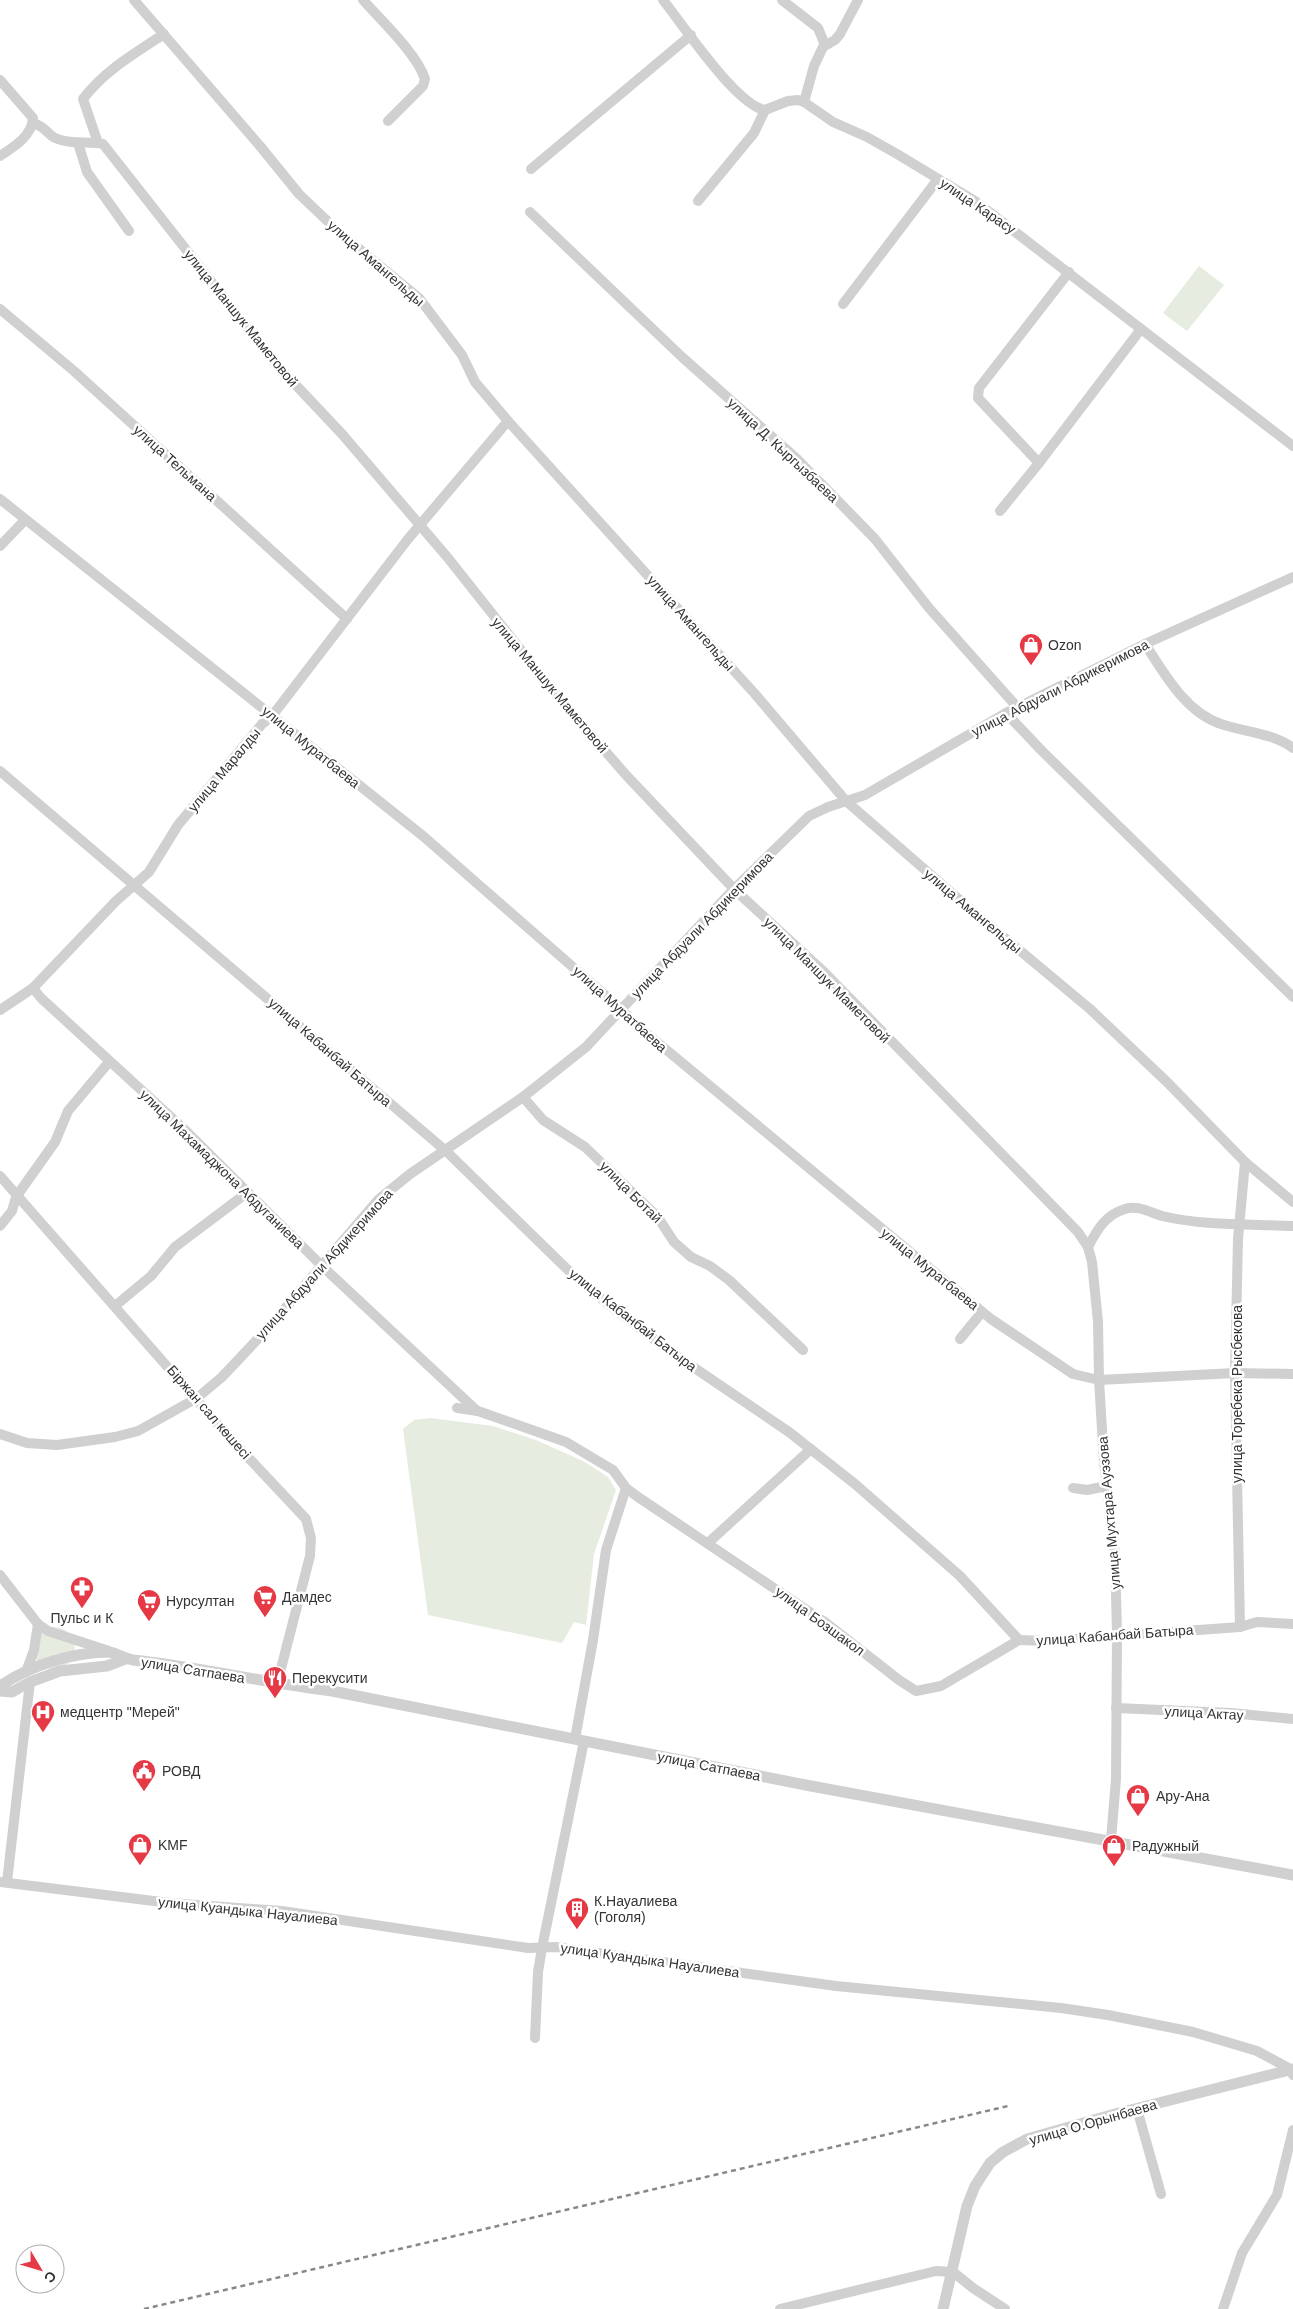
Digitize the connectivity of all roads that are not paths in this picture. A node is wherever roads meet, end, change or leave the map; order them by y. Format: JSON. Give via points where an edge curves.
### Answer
{"nodes":[{"id":1,"x":134,"y":0,"type":"edge"},
{"id":2,"x":363,"y":0,"type":"edge"},
{"id":3,"x":663,"y":0,"type":"edge"},
{"id":4,"x":782,"y":0,"type":"edge"},
{"id":5,"x":858,"y":0,"type":"edge"},
{"id":6,"x":164,"y":34,"type":"junction"},
{"id":7,"x":692,"y":35,"type":"junction"},
{"id":8,"x":825,"y":45,"type":"junction"},
{"id":9,"x":0,"y":80,"type":"edge"},
{"id":10,"x":804,"y":102,"type":"junction"},
{"id":11,"x":765,"y":110,"type":"junction"},
{"id":12,"x":388,"y":121,"type":"dead end"},
{"id":13,"x":33,"y":124,"type":"junction"},
{"id":14,"x":78,"y":143,"type":"junction"},
{"id":15,"x":98,"y":143,"type":"junction"},
{"id":16,"x":0,"y":156,"type":"edge"},
{"id":17,"x":530,"y":169,"type":"dead end"},
{"id":18,"x":938,"y":179,"type":"junction"},
{"id":19,"x":698,"y":201,"type":"dead end"},
{"id":20,"x":530,"y":212,"type":"dead end"},
{"id":21,"x":129,"y":231,"type":"dead end"},
{"id":22,"x":1069,"y":272,"type":"junction"},
{"id":23,"x":843,"y":304,"type":"dead end"},
{"id":24,"x":0,"y":309,"type":"edge"},
{"id":25,"x":1141,"y":329,"type":"junction"},
{"id":26,"x":508,"y":421,"type":"junction"},
{"id":27,"x":1293,"y":446,"type":"edge"},
{"id":28,"x":1039,"y":463,"type":"junction"},
{"id":29,"x":0,"y":500,"type":"edge"},
{"id":30,"x":1000,"y":511,"type":"dead end"},
{"id":31,"x":24,"y":520,"type":"junction"},
{"id":32,"x":420,"y":526,"type":"junction"},
{"id":33,"x":0,"y":546,"type":"edge"},
{"id":34,"x":1293,"y":577,"type":"edge"},
{"id":35,"x":347,"y":619,"type":"junction"},
{"id":36,"x":1145,"y":644,"type":"junction"},
{"id":37,"x":1017,"y":707,"type":"junction"},
{"id":38,"x":1006,"y":713,"type":"junction"},
{"id":39,"x":272,"y":716,"type":"junction"},
{"id":40,"x":1293,"y":748,"type":"edge"},
{"id":41,"x":0,"y":770,"type":"edge"},
{"id":42,"x":846,"y":801,"type":"junction"},
{"id":43,"x":136,"y":885,"type":"junction"},
{"id":44,"x":734,"y":889,"type":"junction"},
{"id":45,"x":33,"y":988,"type":"junction"},
{"id":46,"x":1293,"y":997,"type":"edge"},
{"id":47,"x":621,"y":1009,"type":"junction"},
{"id":48,"x":0,"y":1010,"type":"edge"},
{"id":49,"x":109,"y":1062,"type":"junction"},
{"id":50,"x":523,"y":1097,"type":"junction"},
{"id":51,"x":446,"y":1151,"type":"junction"},
{"id":52,"x":1245,"y":1162,"type":"junction"},
{"id":53,"x":0,"y":1176,"type":"edge"},
{"id":54,"x":248,"y":1192,"type":"junction"},
{"id":55,"x":16,"y":1196,"type":"junction"},
{"id":56,"x":1293,"y":1202,"type":"edge"},
{"id":57,"x":1240,"y":1224,"type":"junction"},
{"id":58,"x":0,"y":1226,"type":"edge"},
{"id":59,"x":1293,"y":1226,"type":"edge"},
{"id":60,"x":1088,"y":1247,"type":"junction"},
{"id":61,"x":322,"y":1266,"type":"junction"},
{"id":62,"x":115,"y":1306,"type":"junction"},
{"id":63,"x":982,"y":1312,"type":"junction"},
{"id":64,"x":960,"y":1339,"type":"dead end"},
{"id":65,"x":803,"y":1350,"type":"dead end"},
{"id":66,"x":1236,"y":1373,"type":"junction"},
{"id":67,"x":1293,"y":1374,"type":"edge"},
{"id":68,"x":1099,"y":1380,"type":"junction"},
{"id":69,"x":196,"y":1398,"type":"junction"},
{"id":70,"x":456,"y":1408,"type":"dead end"},
{"id":71,"x":478,"y":1411,"type":"junction"},
{"id":72,"x":0,"y":1434,"type":"edge"},
{"id":73,"x":811,"y":1449,"type":"junction"},
{"id":74,"x":1107,"y":1486,"type":"junction"},
{"id":75,"x":626,"y":1488,"type":"junction"},
{"id":76,"x":1073,"y":1488,"type":"dead end"},
{"id":77,"x":708,"y":1543,"type":"junction"},
{"id":78,"x":0,"y":1575,"type":"edge"},
{"id":79,"x":38,"y":1624,"type":"junction"},
{"id":80,"x":1293,"y":1624,"type":"edge"},
{"id":81,"x":1240,"y":1627,"type":"junction"},
{"id":82,"x":1117,"y":1634,"type":"junction"},
{"id":83,"x":1019,"y":1640,"type":"junction"},
{"id":84,"x":111,"y":1652,"type":"junction"},
{"id":85,"x":125,"y":1659,"type":"junction"},
{"id":86,"x":28,"y":1677,"type":"junction"},
{"id":87,"x":277,"y":1684,"type":"junction"},
{"id":88,"x":0,"y":1686,"type":"edge"},
{"id":89,"x":0,"y":1692,"type":"edge"},
{"id":90,"x":1116,"y":1708,"type":"junction"},
{"id":91,"x":1293,"y":1719,"type":"edge"},
{"id":92,"x":580,"y":1740,"type":"junction"},
{"id":93,"x":1111,"y":1840,"type":"junction"},
{"id":94,"x":1293,"y":1876,"type":"edge"},
{"id":95,"x":4,"y":1882,"type":"edge"},
{"id":96,"x":542,"y":1948,"type":"junction"},
{"id":97,"x":535,"y":2038,"type":"dead end"},
{"id":98,"x":1293,"y":2070,"type":"edge"},
{"id":99,"x":1293,"y":2075,"type":"edge"},
{"id":100,"x":1137,"y":2109,"type":"junction"},
{"id":101,"x":1293,"y":2130,"type":"edge"},
{"id":102,"x":1161,"y":2194,"type":"dead end"},
{"id":103,"x":953,"y":2272,"type":"junction"},
{"id":104,"x":780,"y":2309,"type":"edge"},
{"id":105,"x":943,"y":2309,"type":"edge"},
{"id":106,"x":1005,"y":2309,"type":"edge"},
{"id":107,"x":1223,"y":2309,"type":"edge"}],
"edges":[{"from":1,"to":6,"type":"street","name":"улица Амангельды"},
{"from":2,"to":12,"type":"street","via":[[404,47],[425,79],[423,86]]},
{"from":3,"to":7,"type":"street"},
{"from":4,"to":8,"type":"street","via":[[818,28]]},
{"from":5,"to":8,"type":"street","via":[[840,34]]},
{"from":6,"to":15,"type":"street","via":[[111,71],[83,99]]},
{"from":6,"to":26,"type":"street","name":"улица Амангельды","via":[[299,194],[341,234],[419,298],[462,355],[475,382]]},
{"from":7,"to":11,"type":"street","via":[[712,64],[745,101]]},
{"from":7,"to":17,"type":"street"},
{"from":8,"to":10,"type":"street","via":[[814,66]]},
{"from":9,"to":13,"type":"street","via":[[33,118]]},
{"from":10,"to":11,"type":"street","via":[[788,101]]},
{"from":10,"to":18,"type":"street","name":"улица Карасу","via":[[833,122],[867,137]]},
{"from":11,"to":19,"type":"street","via":[[754,133]]},
{"from":13,"to":14,"type":"street","via":[[39,124],[54,138]]},
{"from":13,"to":16,"type":"street","via":[[20,142]]},
{"from":14,"to":15,"type":"street"},
{"from":14,"to":21,"type":"street","via":[[87,172]]},
{"from":15,"to":32,"type":"street","name":"улица Маншук Маметовой","via":[[103,144],[276,364],[342,434]]},
{"from":18,"to":22,"type":"street","name":"улица Карасу","via":[[976,201]]},
{"from":18,"to":23,"type":"street"},
{"from":20,"to":37,"type":"street","name":"улица Д. Кыргызбаева","via":[[682,357],[797,459],[875,539],[930,608]]},
{"from":22,"to":25,"type":"street","name":"улица Карасу"},
{"from":22,"to":28,"type":"street","via":[[980,388],[978,398]]},
{"from":24,"to":35,"type":"street","name":"улица Тельмана","via":[[74,371]]},
{"from":25,"to":27,"type":"street","name":"улица Карасу"},
{"from":25,"to":28,"type":"street"},
{"from":26,"to":32,"type":"street","name":"улица Маралды"},
{"from":26,"to":42,"type":"street","name":"улица Амангельды","via":[[755,694]]},
{"from":28,"to":30,"type":"street"},
{"from":29,"to":31,"type":"street","name":"улица Муратбаева"},
{"from":31,"to":33,"type":"street"},
{"from":31,"to":39,"type":"street","name":"улица Муратбаева"},
{"from":32,"to":35,"type":"street","name":"улица Маралды"},
{"from":32,"to":44,"type":"street","name":"улица Маншук Маметовой","via":[[559,698]]},
{"from":34,"to":36,"type":"street","name":"улица Абдуали Абдикеримова"},
{"from":35,"to":39,"type":"street","name":"улица Маралды"},
{"from":36,"to":37,"type":"street","name":"улица Абдуали Абдикеримова"},
{"from":36,"to":40,"type":"street","via":[[1182,696],[1201,713],[1219,723],[1278,739]]},
{"from":37,"to":38,"type":"street","name":"улица Абдуали Абдикеримова"},
{"from":38,"to":42,"type":"street","name":"улица Абдуали Абдикеримова","via":[[865,795]]},
{"from":38,"to":46,"type":"street"},
{"from":39,"to":43,"type":"street","name":"улица Маралды","via":[[189,812],[149,872]]},
{"from":39,"to":47,"type":"street","name":"улица Муратбаева","via":[[422,836]]},
{"from":41,"to":43,"type":"street","name":"улица Кабанбай Батыра"},
{"from":42,"to":44,"type":"street","name":"улица Абдуали Абдикеримова","via":[[809,816]]},
{"from":42,"to":52,"type":"street","name":"улица Амангельды","via":[[1090,1009]]},
{"from":43,"to":45,"type":"street","name":"улица Маралды"},
{"from":43,"to":51,"type":"street","name":"улица Кабанбай Батыра"},
{"from":44,"to":47,"type":"street","name":"улица Абдуали Абдикеримова"},
{"from":44,"to":60,"type":"street","name":"улица Маншук Маметовой","via":[[825,973],[1025,1176]]},
{"from":45,"to":48,"type":"street","name":"улица Маралды"},
{"from":45,"to":49,"type":"street","name":"улица Махамаджона Абдуганиева"},
{"from":47,"to":50,"type":"street","name":"улица Абдуали Абдикеримова","via":[[586,1047]]},
{"from":47,"to":63,"type":"street","name":"улица Муратбаева","via":[[634,1024]]},
{"from":49,"to":54,"type":"street","name":"улица Махамаджона Абдуганиева"},
{"from":49,"to":55,"type":"street","via":[[68,1111],[55,1142]]},
{"from":50,"to":51,"type":"street","name":"улица Абдуали Абдикеримова"},
{"from":50,"to":65,"type":"street","name":"улица Ботай","via":[[543,1120],[585,1147],[657,1216],[674,1242],[728,1280]]},
{"from":51,"to":61,"type":"street","name":"улица Абдуали Абдикеримова","via":[[394,1185]]},
{"from":51,"to":73,"type":"street","name":"улица Кабанбай Батыра","via":[[598,1296],[668,1350]]},
{"from":52,"to":56,"type":"street","name":"улица Амангельды"},
{"from":52,"to":57,"type":"street","name":"улица Торебека Рысбекова"},
{"from":53,"to":55,"type":"street","name":"Біржан сал көшесі"},
{"from":54,"to":61,"type":"street","name":"улица Махамаджона Абдуганиева"},
{"from":54,"to":62,"type":"street","via":[[175,1247],[151,1276]]},
{"from":55,"to":58,"type":"street","via":[[12,1211]]},
{"from":55,"to":62,"type":"street","name":"Біржан сал көшесі"},
{"from":57,"to":59,"type":"street"},
{"from":57,"to":60,"type":"street","via":[[1198,1223],[1138,1208],[1126,1209],[1105,1220]]},
{"from":57,"to":66,"type":"street","name":"улица Торебека Рысбекова"},
{"from":60,"to":68,"type":"street","name":"улица Мухтара Ауэзова","via":[[1098,1322]]},
{"from":61,"to":69,"type":"street","name":"улица Абдуали Абдикеримова","via":[[222,1377]]},
{"from":61,"to":71,"type":"street","name":"улица Махамаджона Абдуганиева"},
{"from":62,"to":69,"type":"street","name":"Біржан сал көшесі"},
{"from":63,"to":64,"type":"street"},
{"from":63,"to":68,"type":"street","name":"улица Муратбаева","via":[[1074,1374]]},
{"from":66,"to":67,"type":"street","name":"улица Муратбаева"},
{"from":66,"to":68,"type":"street","name":"улица Муратбаева"},
{"from":66,"to":81,"type":"street","name":"улица Торебека Рысбекова"},
{"from":68,"to":74,"type":"street","name":"улица Мухтара Ауэзова"},
{"from":69,"to":72,"type":"street","name":"улица Абдуали Абдикеримова","via":[[138,1431],[106,1439],[57,1445],[28,1443]]},
{"from":69,"to":87,"type":"street","name":"Біржан сал көшесі","via":[[306,1519],[310,1528],[310,1556]]},
{"from":70,"to":71,"type":"street"},
{"from":71,"to":75,"type":"street","name":"улица Бозшакол","via":[[566,1442],[613,1470]]},
{"from":73,"to":77,"type":"street"},
{"from":73,"to":83,"type":"street","name":"улица Кабанбай Батыра","via":[[960,1576]]},
{"from":74,"to":76,"type":"street","via":[[1087,1490]]},
{"from":74,"to":82,"type":"street","name":"улица Мухтара Ауэзова","via":[[1115,1554]]},
{"from":75,"to":77,"type":"street","name":"улица Бозшакол"},
{"from":75,"to":92,"type":"street","via":[[606,1550]]},
{"from":77,"to":83,"type":"street","name":"улица Бозшакол","via":[[826,1623],[916,1691],[942,1686]]},
{"from":78,"to":79,"type":"street"},
{"from":79,"to":84,"type":"street","via":[[48,1631]]},
{"from":79,"to":86,"type":"street"},
{"from":80,"to":81,"type":"street","name":"улица Кабанбай Батыра","via":[[1257,1622]]},
{"from":81,"to":82,"type":"street","name":"улица Кабанбай Батыра"},
{"from":82,"to":83,"type":"street","name":"улица Кабанбай Батыра","via":[[1047,1641]]},
{"from":82,"to":90,"type":"street","name":"улица Мухтара Ауэзова"},
{"from":84,"to":85,"type":"street","name":"улица Сатпаева"},
{"from":84,"to":86,"type":"street","name":"улица Сатпаева","via":[[76,1654]]},
{"from":85,"to":86,"type":"street","name":"улица Сатпаева","via":[[107,1666]]},
{"from":85,"to":87,"type":"street","name":"улица Сатпаева"},
{"from":86,"to":88,"type":"street","name":"улица Сатпаева"},
{"from":86,"to":89,"type":"street","name":"улица Сатпаева","via":[[12,1692]]},
{"from":86,"to":95,"type":"street"},
{"from":87,"to":92,"type":"street","name":"улица Сатпаева","via":[[332,1691]]},
{"from":90,"to":91,"type":"street","name":"улица Актау"},
{"from":90,"to":93,"type":"street","name":"улица Мухтара Ауэзова","via":[[1116,1779]]},
{"from":92,"to":93,"type":"street","name":"улица Сатпаева"},
{"from":92,"to":96,"type":"street"},
{"from":93,"to":94,"type":"street","name":"улица Сатпаева"},
{"from":95,"to":96,"type":"street","name":"улица Куандыка Науалиева","via":[[170,1903],[282,1912]]},
{"from":96,"to":97,"type":"street"},
{"from":96,"to":98,"type":"street","name":"улица Куандыка Науалиева","via":[[556,1947],[863,1990],[1108,2015],[1193,2032],[1256,2051]]},
{"from":98,"to":99,"type":"street"},
{"from":98,"to":100,"type":"street","name":"улица О.Орынбаева"},
{"from":100,"to":102,"type":"street"},
{"from":100,"to":103,"type":"street","name":"улица О.Орынбаева","via":[[1027,2139],[1002,2152],[990,2163],[975,2186],[967,2206]]},
{"from":101,"to":107,"type":"street","via":[[1277,2194],[1242,2253]]},
{"from":103,"to":104,"type":"street","via":[[936,2271]]},
{"from":103,"to":105,"type":"street","name":"улица О.Орынбаева"},
{"from":103,"to":106,"type":"street"}]}
